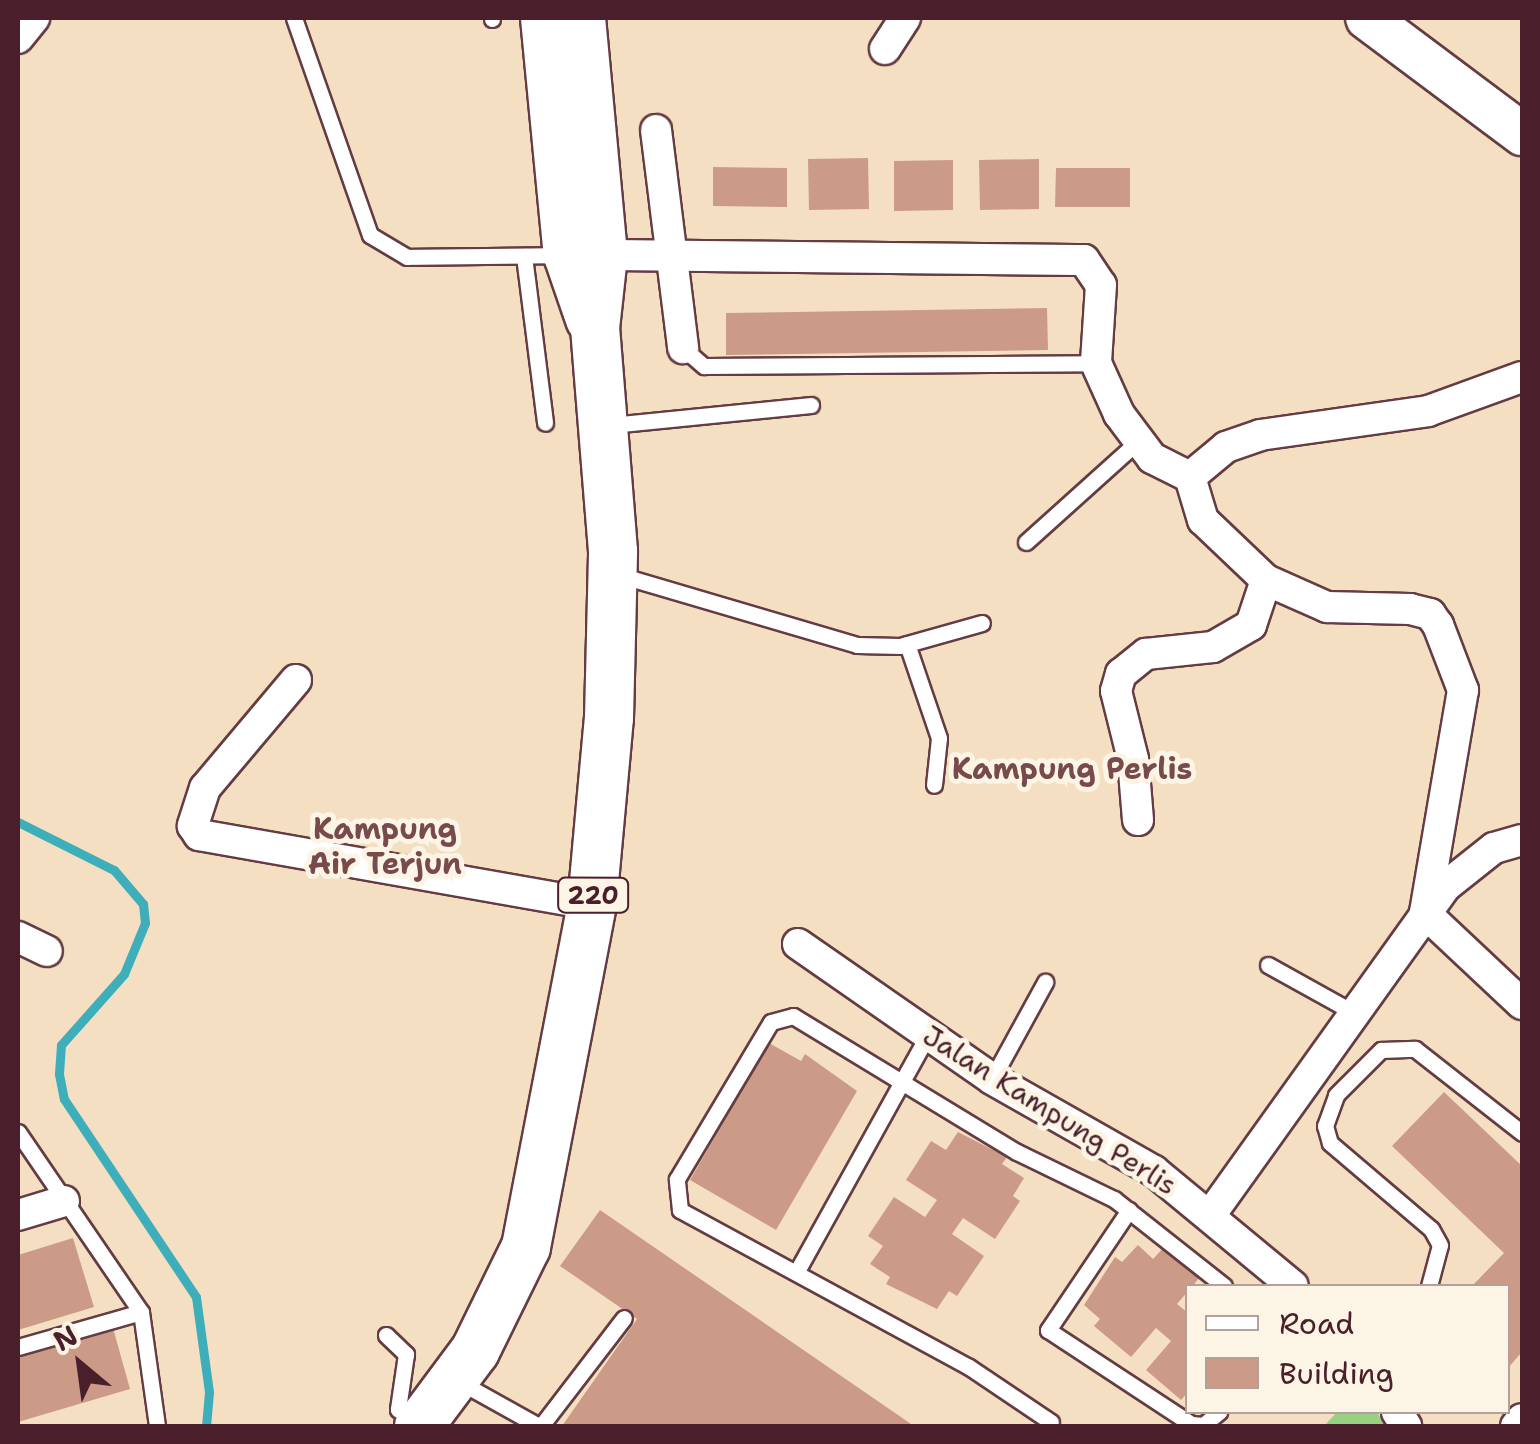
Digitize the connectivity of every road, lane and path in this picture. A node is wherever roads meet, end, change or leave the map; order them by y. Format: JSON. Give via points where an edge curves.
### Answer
{"nodes":[{"id":1,"x":294,"y":18,"type":"edge"},
{"id":2,"x":545,"y":18,"type":"edge"},
{"id":3,"x":581,"y":18,"type":"edge"},
{"id":4,"x":905,"y":18,"type":"edge"},
{"id":5,"x":1366,"y":18,"type":"edge"},
{"id":6,"x":886,"y":49,"type":"dead end"},
{"id":7,"x":656,"y":130,"type":"dead end"},
{"id":8,"x":1522,"y":134,"type":"edge"},
{"id":9,"x":565,"y":255,"type":"junction"},
{"id":10,"x":671,"y":255,"type":"junction"},
{"id":11,"x":683,"y":348,"type":"joint"},
{"id":12,"x":1096,"y":362,"type":"junction"},
{"id":13,"x":1522,"y":376,"type":"edge"},
{"id":14,"x":810,"y":406,"type":"dead end"},
{"id":15,"x":545,"y":422,"type":"dead end"},
{"id":16,"x":603,"y":426,"type":"junction"},
{"id":17,"x":1136,"y":443,"type":"junction"},
{"id":18,"x":1190,"y":477,"type":"junction"},
{"id":19,"x":1026,"y":542,"type":"dead end"},
{"id":20,"x":612,"y":572,"type":"junction"},
{"id":21,"x":1266,"y":580,"type":"junction"},
{"id":22,"x":982,"y":623,"type":"dead end"},
{"id":23,"x":907,"y":644,"type":"junction"},
{"id":24,"x":296,"y":680,"type":"dead end"},
{"id":25,"x":934,"y":786,"type":"dead end"},
{"id":26,"x":1138,"y":820,"type":"dead end"},
{"id":27,"x":1522,"y":840,"type":"edge"},
{"id":28,"x":592,"y":904,"type":"junction"},
{"id":29,"x":1425,"y":913,"type":"junction"},
{"id":30,"x":18,"y":936,"type":"edge"},
{"id":31,"x":798,"y":944,"type":"dead end"},
{"id":32,"x":48,"y":950,"type":"dead end"},
{"id":33,"x":1268,"y":965,"type":"dead end"},
{"id":34,"x":1045,"y":982,"type":"dead end"},
{"id":35,"x":1522,"y":1004,"type":"edge"},
{"id":36,"x":1351,"y":1010,"type":"junction"},
{"id":37,"x":928,"y":1035,"type":"junction"},
{"id":38,"x":992,"y":1079,"type":"junction"},
{"id":39,"x":903,"y":1081,"type":"junction"},
{"id":40,"x":18,"y":1132,"type":"edge"},
{"id":41,"x":1522,"y":1133,"type":"edge"},
{"id":42,"x":64,"y":1201,"type":"junction"},
{"id":43,"x":1129,"y":1210,"type":"junction"},
{"id":44,"x":18,"y":1214,"type":"edge"},
{"id":45,"x":1211,"y":1214,"type":"junction"},
{"id":46,"x":796,"y":1271,"type":"junction"},
{"id":47,"x":1222,"y":1284,"type":"edge"},
{"id":48,"x":1291,"y":1284,"type":"edge"},
{"id":49,"x":1430,"y":1284,"type":"edge"},
{"id":50,"x":142,"y":1312,"type":"junction"},
{"id":51,"x":624,"y":1318,"type":"dead end"},
{"id":52,"x":386,"y":1334,"type":"dead end"},
{"id":53,"x":18,"y":1347,"type":"edge"},
{"id":54,"x":454,"y":1378,"type":"junction"},
{"id":55,"x":1217,"y":1414,"type":"edge"},
{"id":56,"x":1522,"y":1419,"type":"edge"},
{"id":57,"x":1051,"y":1422,"type":"dead end"},
{"id":58,"x":157,"y":1426,"type":"edge"},
{"id":59,"x":419,"y":1426,"type":"edge"},
{"id":60,"x":540,"y":1426,"type":"edge"},
{"id":61,"x":1516,"y":1426,"type":"edge"}],
"edges":[{"from":1,"to":9,"type":"lane","via":[[370,235],[407,256]]},
{"from":2,"to":9,"type":"main road","number":"220"},
{"from":3,"to":9,"type":"main road","number":"220"},
{"from":4,"to":6,"type":"street"},
{"from":5,"to":8,"type":"main road"},
{"from":7,"to":10,"type":"street"},
{"from":9,"to":10,"type":"street"},
{"from":9,"to":15,"type":"lane"},
{"from":9,"to":16,"type":"main road","number":"220","via":[[595,328]]},
{"from":10,"to":11,"type":"street"},
{"from":10,"to":12,"type":"street","via":[[1084,260],[1101,285]]},
{"from":11,"to":12,"type":"lane","via":[[704,366]]},
{"from":12,"to":17,"type":"street"},
{"from":13,"to":18,"type":"street","via":[[1428,411],[1260,435],[1215,454]]},
{"from":14,"to":16,"type":"lane"},
{"from":16,"to":20,"type":"main road","number":"220"},
{"from":17,"to":18,"type":"street"},
{"from":17,"to":19,"type":"lane"},
{"from":18,"to":21,"type":"street","via":[[1203,520]]},
{"from":20,"to":23,"type":"lane","via":[[857,645]]},
{"from":20,"to":28,"type":"main road","number":"220","via":[[610,718]]},
{"from":21,"to":26,"type":"street","via":[[1251,625],[1213,647],[1146,654],[1121,674],[1116,691],[1133,759]]},
{"from":21,"to":29,"type":"street","via":[[1327,607],[1410,608],[1430,614],[1438,625],[1462,690]]},
{"from":22,"to":23,"type":"lane"},
{"from":23,"to":25,"type":"lane","via":[[939,738]]},
{"from":24,"to":28,"type":"street","via":[[218,768],[205,788],[196,833]]},
{"from":27,"to":29,"type":"street","via":[[1469,864]]},
{"from":28,"to":54,"type":"main road","number":"220","via":[[526,1247],[506,1296]]},
{"from":29,"to":35,"type":"street"},
{"from":29,"to":36,"type":"street"},
{"from":30,"to":32,"type":"street"},
{"from":31,"to":37,"type":"street","name":"Jalan Kampung Perlis"},
{"from":33,"to":36,"type":"lane"},
{"from":34,"to":38,"type":"lane"},
{"from":36,"to":45,"type":"street"},
{"from":37,"to":38,"type":"street","name":"Jalan Kampung Perlis"},
{"from":37,"to":39,"type":"lane"},
{"from":38,"to":45,"type":"street","name":"Jalan Kampung Perlis","via":[[1154,1171]]},
{"from":39,"to":43,"type":"lane","via":[[1017,1152]]},
{"from":39,"to":46,"type":"lane"},
{"from":39,"to":46,"type":"lane","via":[[782,1015],[770,1022],[677,1179],[680,1210]]},
{"from":40,"to":42,"type":"lane"},
{"from":41,"to":49,"type":"lane","via":[[1415,1049],[1381,1050],[1336,1095],[1325,1126],[1330,1143],[1430,1228],[1440,1245]]},
{"from":42,"to":44,"type":"street"},
{"from":42,"to":50,"type":"lane"},
{"from":43,"to":47,"type":"lane"},
{"from":43,"to":55,"type":"lane","via":[[1048,1330],[1191,1424]]},
{"from":45,"to":48,"type":"street","name":"Jalan Kampung Perlis"},
{"from":46,"to":57,"type":"lane","via":[[969,1366]]},
{"from":50,"to":53,"type":"lane"},
{"from":50,"to":58,"type":"lane"},
{"from":51,"to":60,"type":"lane"},
{"from":52,"to":59,"type":"lane","via":[[406,1354],[398,1409]]},
{"from":54,"to":59,"type":"main road","number":"220"},
{"from":54,"to":60,"type":"lane"},
{"from":56,"to":61,"type":"street"}]}
